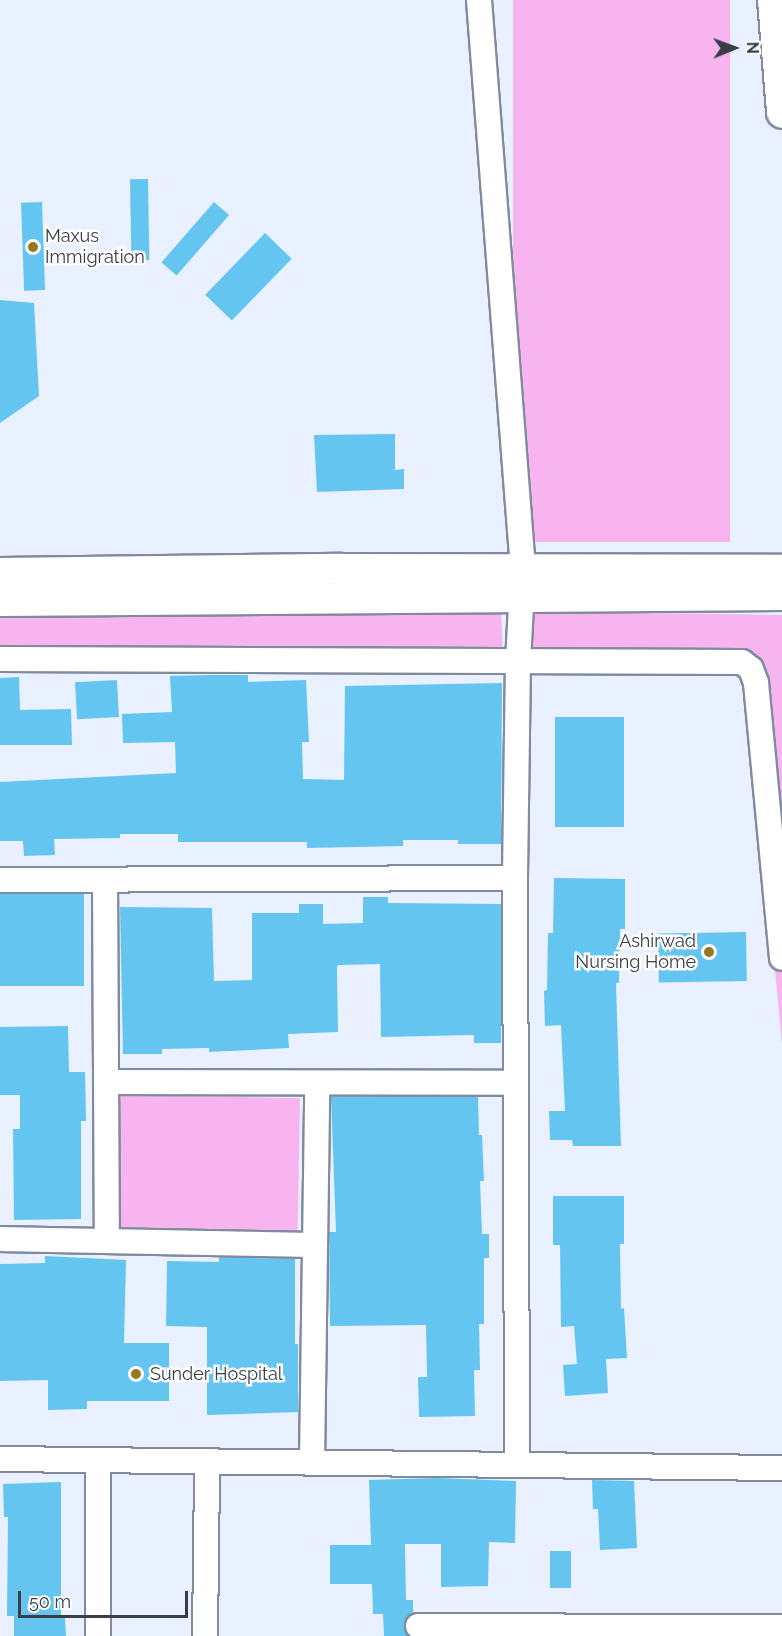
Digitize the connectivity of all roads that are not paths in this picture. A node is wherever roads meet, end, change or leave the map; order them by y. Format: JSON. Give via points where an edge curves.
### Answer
{"nodes":[{"id":1,"x":478,"y":0,"type":"edge"},
{"id":2,"x":773,"y":0,"type":"edge"},
{"id":3,"x":782,"y":113,"type":"edge"},
{"id":4,"x":782,"y":570,"type":"edge"},
{"id":5,"x":0,"y":573,"type":"edge"},
{"id":6,"x":522,"y":583,"type":"junction"},
{"id":7,"x":782,"y":595,"type":"edge"},
{"id":8,"x":0,"y":601,"type":"edge"},
{"id":9,"x":0,"y":659,"type":"edge"},
{"id":10,"x":518,"y":661,"type":"junction"},
{"id":11,"x":515,"y":878,"type":"junction"},
{"id":12,"x":0,"y":880,"type":"edge"},
{"id":13,"x":105,"y":880,"type":"junction"},
{"id":14,"x":782,"y":958,"type":"edge"},
{"id":15,"x":106,"y":1082,"type":"junction"},
{"id":16,"x":515,"y":1083,"type":"junction"},
{"id":17,"x":317,"y":1084,"type":"junction"},
{"id":18,"x":0,"y":1239,"type":"edge"},
{"id":19,"x":106,"y":1241,"type":"junction"},
{"id":20,"x":315,"y":1245,"type":"junction"},
{"id":21,"x":0,"y":1459,"type":"edge"},
{"id":22,"x":98,"y":1460,"type":"junction"},
{"id":23,"x":207,"y":1462,"type":"junction"},
{"id":24,"x":312,"y":1463,"type":"junction"},
{"id":25,"x":517,"y":1465,"type":"junction"},
{"id":26,"x":782,"y":1468,"type":"edge"},
{"id":27,"x":418,"y":1626,"type":"dead end"},
{"id":28,"x":782,"y":1627,"type":"edge"},
{"id":29,"x":98,"y":1636,"type":"edge"},
{"id":30,"x":205,"y":1636,"type":"edge"}],
"edges":[{"from":1,"to":6,"type":"street"},
{"from":2,"to":3,"type":"main road"},
{"from":4,"to":6,"type":"main road"},
{"from":5,"to":6,"type":"main road"},
{"from":6,"to":7,"type":"main road"},
{"from":6,"to":8,"type":"main road"},
{"from":6,"to":10,"type":"street"},
{"from":9,"to":10,"type":"street"},
{"from":10,"to":11,"type":"street"},
{"from":10,"to":14,"type":"street","via":[[733,660],[751,669],[756,683]]},
{"from":11,"to":13,"type":"street"},
{"from":11,"to":16,"type":"street"},
{"from":12,"to":13,"type":"street"},
{"from":13,"to":15,"type":"street"},
{"from":15,"to":17,"type":"street"},
{"from":15,"to":19,"type":"street"},
{"from":16,"to":17,"type":"street"},
{"from":16,"to":25,"type":"street"},
{"from":17,"to":20,"type":"street"},
{"from":18,"to":19,"type":"street"},
{"from":19,"to":20,"type":"street"},
{"from":20,"to":24,"type":"street"},
{"from":21,"to":22,"type":"street"},
{"from":22,"to":23,"type":"street"},
{"from":22,"to":29,"type":"street"},
{"from":23,"to":24,"type":"street"},
{"from":23,"to":30,"type":"street"},
{"from":24,"to":25,"type":"street"},
{"from":25,"to":26,"type":"street"},
{"from":27,"to":28,"type":"street"}]}
